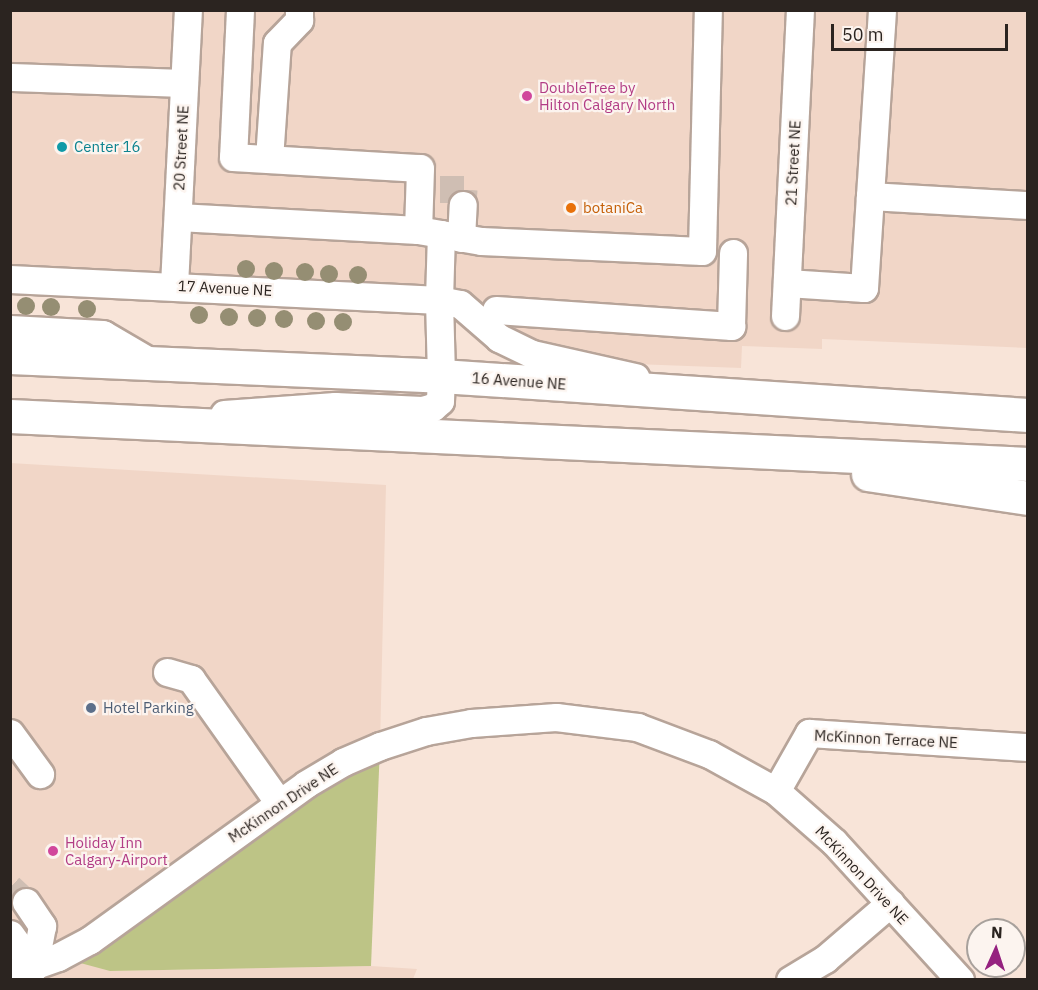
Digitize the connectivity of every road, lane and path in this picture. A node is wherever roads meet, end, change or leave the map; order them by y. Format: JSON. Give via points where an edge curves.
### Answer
{"nodes":[{"id":1,"x":188,"y":10,"type":"edge"},
{"id":2,"x":240,"y":10,"type":"edge"},
{"id":3,"x":299,"y":10,"type":"edge"},
{"id":4,"x":708,"y":10,"type":"edge"},
{"id":5,"x":800,"y":10,"type":"edge"},
{"id":6,"x":882,"y":10,"type":"edge"},
{"id":7,"x":10,"y":77,"type":"edge"},
{"id":8,"x":184,"y":83,"type":"junction"},
{"id":9,"x":269,"y":159,"type":"junction"},
{"id":10,"x":870,"y":196,"type":"junction"},
{"id":11,"x":463,"y":205,"type":"dead end"},
{"id":12,"x":1028,"y":205,"type":"edge"},
{"id":13,"x":177,"y":217,"type":"junction"},
{"id":14,"x":440,"y":234,"type":"junction"},
{"id":15,"x":733,"y":253,"type":"dead end"},
{"id":16,"x":10,"y":279,"type":"edge"},
{"id":17,"x":787,"y":283,"type":"junction"},
{"id":18,"x":174,"y":285,"type":"junction"},
{"id":19,"x":439,"y":300,"type":"junction"},
{"id":20,"x":496,"y":310,"type":"dead end"},
{"id":21,"x":785,"y":316,"type":"dead end"},
{"id":22,"x":10,"y":332,"type":"edge"},
{"id":23,"x":10,"y":357,"type":"edge"},
{"id":24,"x":147,"y":364,"type":"junction"},
{"id":25,"x":441,"y":376,"type":"junction"},
{"id":26,"x":710,"y":393,"type":"junction"},
{"id":27,"x":1028,"y":409,"type":"edge"},
{"id":28,"x":992,"y":413,"type":"junction"},
{"id":29,"x":1028,"y":415,"type":"edge"},
{"id":30,"x":10,"y":416,"type":"edge"},
{"id":31,"x":133,"y":421,"type":"junction"},
{"id":32,"x":788,"y":453,"type":"junction"},
{"id":33,"x":1028,"y":465,"type":"edge"},
{"id":34,"x":1028,"y":498,"type":"edge"},
{"id":35,"x":167,"y":672,"type":"dead end"},
{"id":36,"x":10,"y":733,"type":"edge"},
{"id":37,"x":1028,"y":747,"type":"edge"},
{"id":38,"x":40,"y":774,"type":"dead end"},
{"id":39,"x":776,"y":790,"type":"junction"},
{"id":40,"x":279,"y":803,"type":"junction"},
{"id":41,"x":26,"y":902,"type":"tunnel mouth"},
{"id":42,"x":890,"y":903,"type":"junction"},
{"id":43,"x":10,"y":934,"type":"edge"},
{"id":44,"x":22,"y":970,"type":"edge"},
{"id":45,"x":790,"y":980,"type":"edge"},
{"id":46,"x":960,"y":980,"type":"edge"}],
"edges":[{"from":1,"to":8,"type":"street","name":"20 Street NE"},
{"from":2,"to":9,"type":"street","via":[[233,157]]},
{"from":3,"to":9,"type":"street","via":[[299,20],[277,43]]},
{"from":4,"to":14,"type":"street","via":[[702,251],[481,241]]},
{"from":5,"to":17,"type":"street","name":"21 Street NE"},
{"from":6,"to":10,"type":"street"},
{"from":7,"to":8,"type":"street"},
{"from":8,"to":13,"type":"street","name":"20 Street NE"},
{"from":9,"to":14,"type":"street","via":[[420,168],[430,188]]},
{"from":10,"to":12,"type":"street"},
{"from":10,"to":17,"type":"street","via":[[864,288]]},
{"from":11,"to":14,"type":"street"},
{"from":13,"to":14,"type":"street"},
{"from":13,"to":18,"type":"street","name":"20 Street NE"},
{"from":14,"to":19,"type":"street"},
{"from":15,"to":20,"type":"street","via":[[730,326]]},
{"from":16,"to":18,"type":"street","name":"17 Avenue NE"},
{"from":17,"to":21,"type":"street","name":"21 Street NE"},
{"from":18,"to":19,"type":"street","name":"17 Avenue NE"},
{"from":19,"to":25,"type":"street"},
{"from":19,"to":26,"type":"street","name":"17 Avenue NE","via":[[460,304],[499,338],[532,354]]},
{"from":22,"to":24,"type":"highway","via":[[102,337]]},
{"from":23,"to":24,"type":"highway","name":"16 Avenue NE"},
{"from":24,"to":25,"type":"highway","name":"16 Avenue NE"},
{"from":25,"to":26,"type":"highway","name":"16 Avenue NE"},
{"from":25,"to":31,"type":"street","via":[[440,401],[422,410],[335,406]]},
{"from":26,"to":28,"type":"highway","name":"16 Avenue NE"},
{"from":27,"to":28,"type":"highway"},
{"from":28,"to":29,"type":"highway","name":"16 Avenue NE"},
{"from":30,"to":31,"type":"highway"},
{"from":31,"to":32,"type":"highway"},
{"from":32,"to":33,"type":"highway"},
{"from":32,"to":34,"type":"highway","via":[[880,477]]},
{"from":35,"to":40,"type":"street","via":[[191,680]]},
{"from":36,"to":38,"type":"street"},
{"from":37,"to":39,"type":"street","name":"McKinnon Terrace NE","via":[[809,733]]},
{"from":39,"to":40,"type":"street","name":"McKinnon Drive NE","via":[[709,754],[637,728],[556,717],[471,723],[411,735],[343,762]]},
{"from":39,"to":42,"type":"street","name":"McKinnon Drive NE","via":[[834,842]]},
{"from":40,"to":44,"type":"street","name":"McKinnon Drive NE","via":[[121,921],[90,940]]},
{"from":41,"to":44,"type":"street","via":[[42,926]]},
{"from":42,"to":45,"type":"street","via":[[825,959]]},
{"from":42,"to":46,"type":"street","name":"McKinnon Drive NE"},
{"from":43,"to":44,"type":"street"}]}
